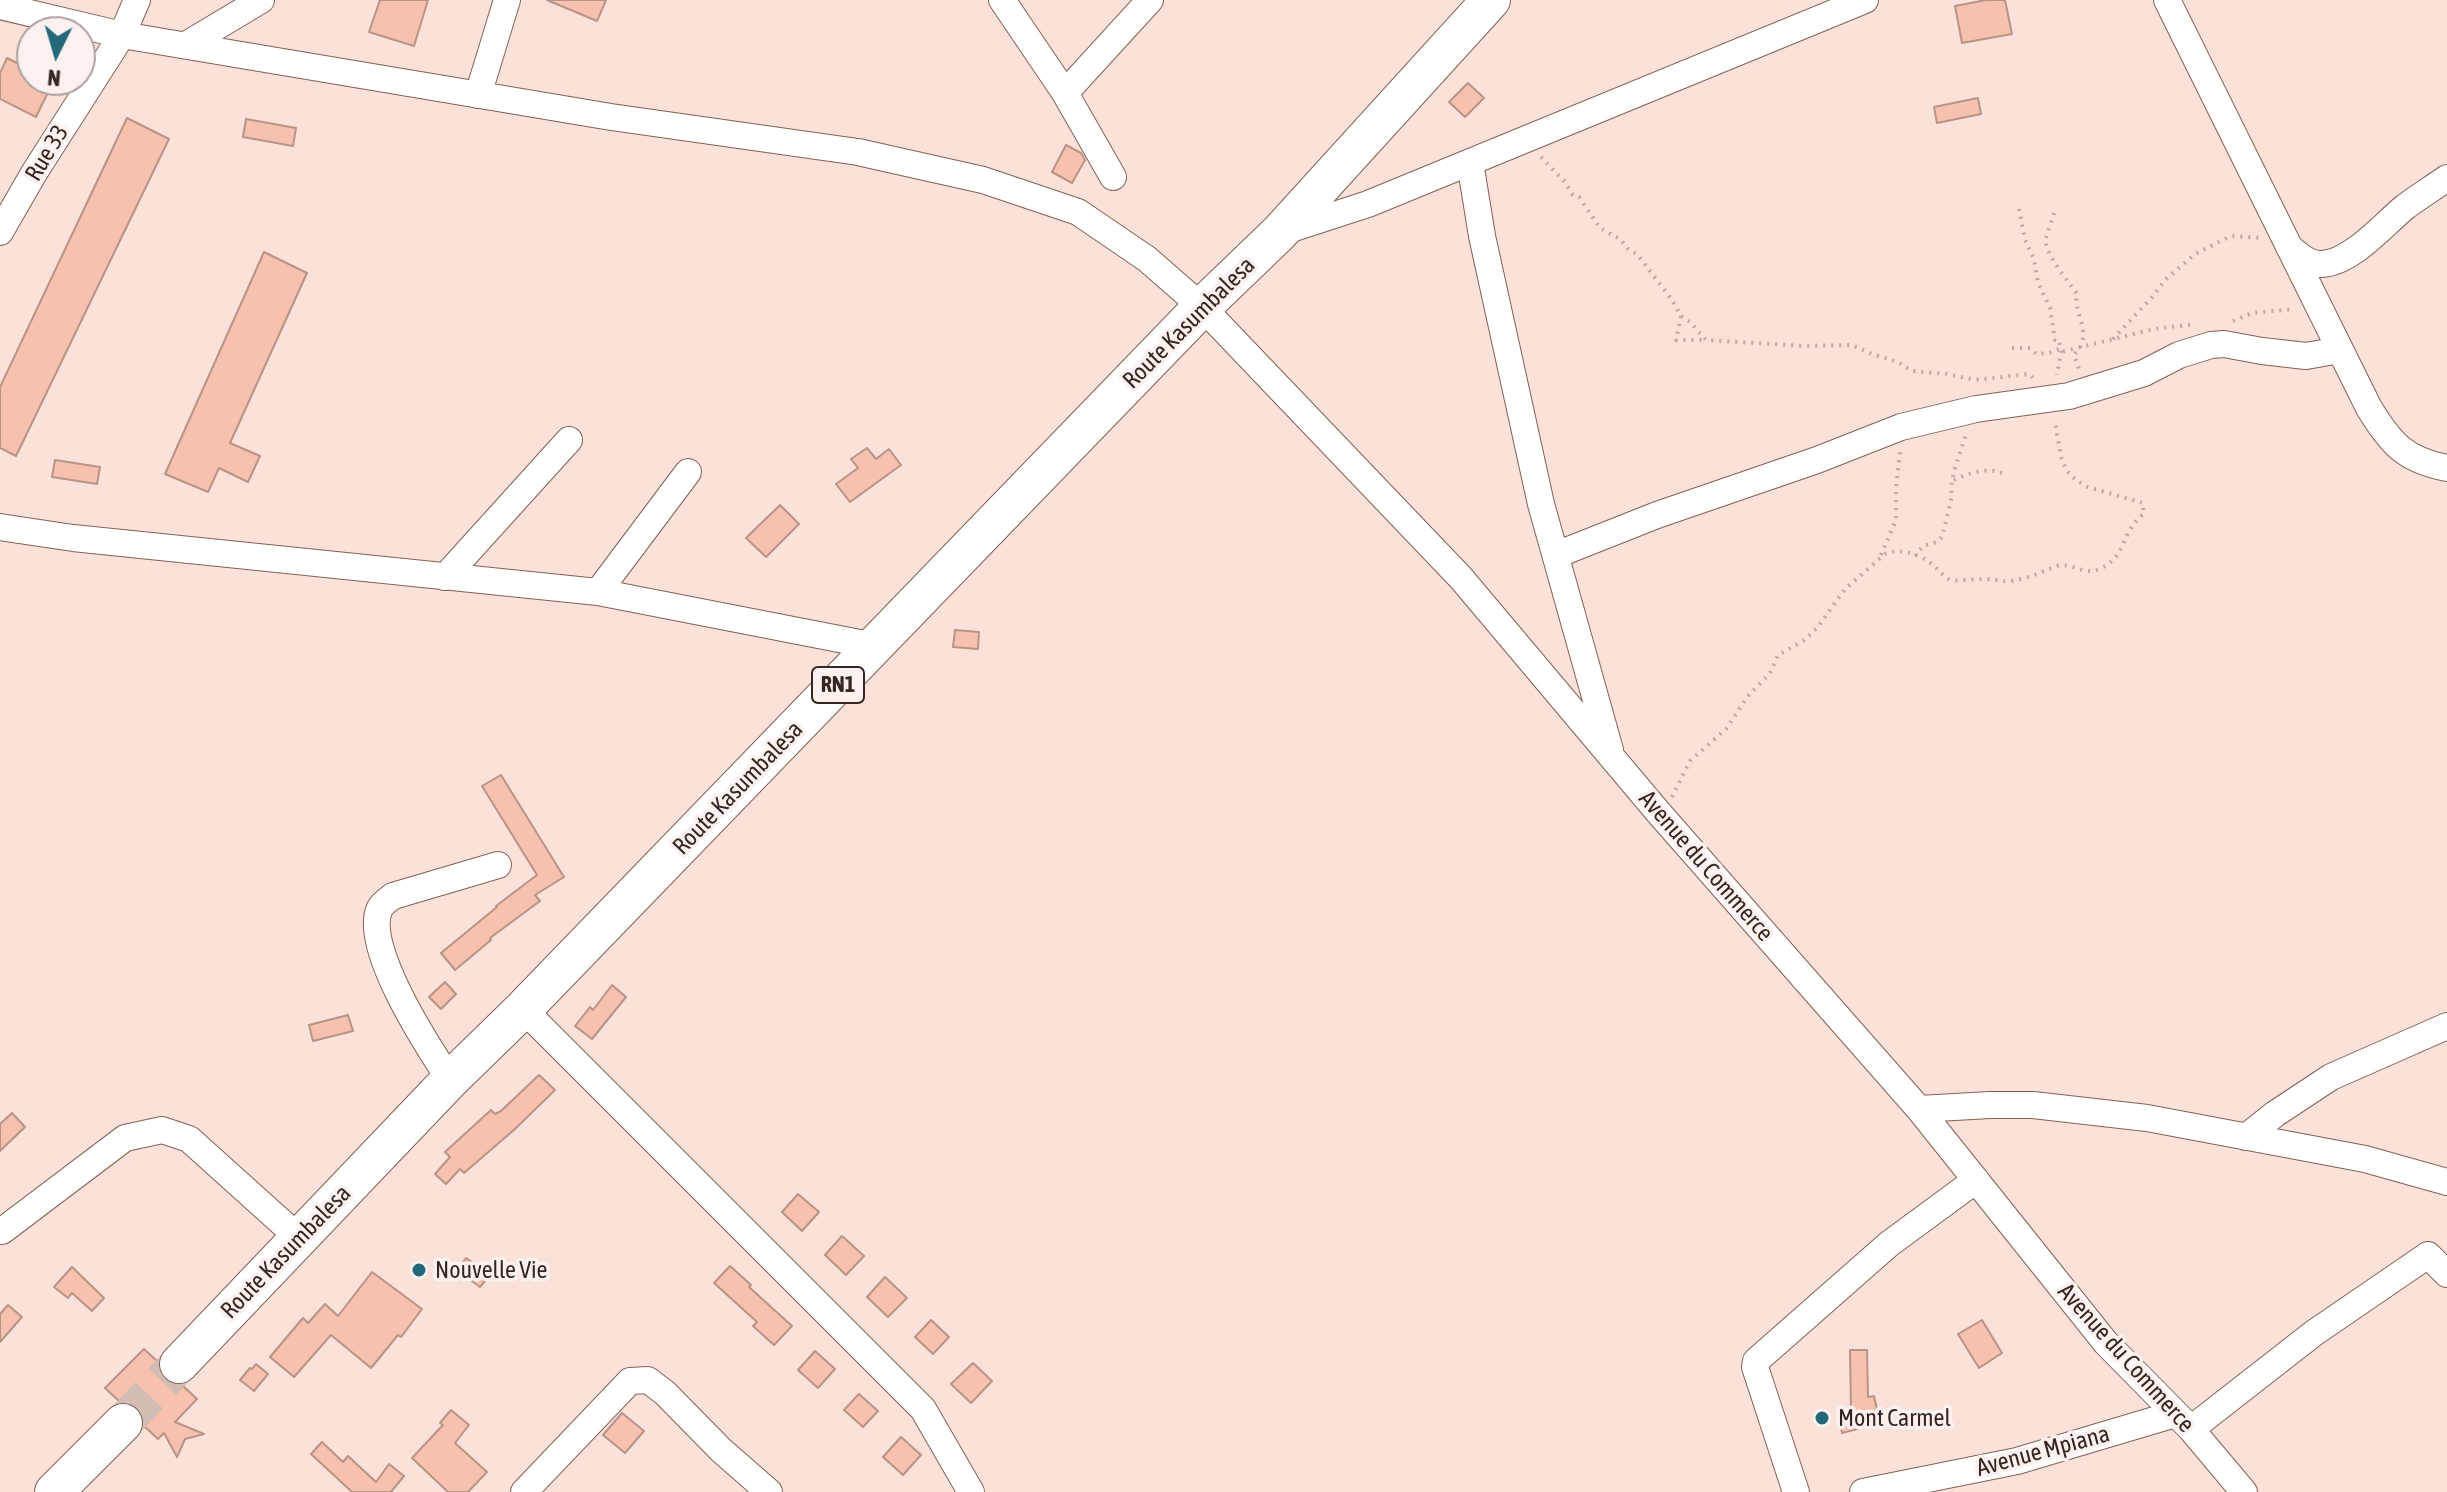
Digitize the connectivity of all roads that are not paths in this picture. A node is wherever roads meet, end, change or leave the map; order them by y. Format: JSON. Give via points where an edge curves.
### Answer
{"nodes":[{"id":1,"x":137,"y":0,"type":"edge"},
{"id":2,"x":261,"y":0,"type":"edge"},
{"id":3,"x":507,"y":0,"type":"edge"},
{"id":4,"x":1002,"y":0,"type":"edge"},
{"id":5,"x":1150,"y":0,"type":"edge"},
{"id":6,"x":1491,"y":0,"type":"edge"},
{"id":7,"x":1865,"y":0,"type":"edge"},
{"id":8,"x":2167,"y":0,"type":"edge"},
{"id":9,"x":0,"y":6,"type":"edge"},
{"id":10,"x":122,"y":35,"type":"junction"},
{"id":11,"x":186,"y":45,"type":"junction"},
{"id":12,"x":1065,"y":93,"type":"junction"},
{"id":13,"x":478,"y":95,"type":"junction"},
{"id":14,"x":1470,"y":162,"type":"junction"},
{"id":15,"x":1113,"y":177,"type":"dead end"},
{"id":16,"x":2447,"y":178,"type":"edge"},
{"id":17,"x":0,"y":232,"type":"edge"},
{"id":18,"x":1279,"y":233,"type":"junction"},
{"id":19,"x":2289,"y":247,"type":"junction"},
{"id":20,"x":1202,"y":307,"type":"junction"},
{"id":21,"x":2340,"y":350,"type":"junction"},
{"id":22,"x":569,"y":440,"type":"dead end"},
{"id":23,"x":2447,"y":468,"type":"edge"},
{"id":24,"x":688,"y":472,"type":"dead end"},
{"id":25,"x":0,"y":527,"type":"edge"},
{"id":26,"x":1556,"y":555,"type":"junction"},
{"id":27,"x":445,"y":577,"type":"junction"},
{"id":28,"x":598,"y":592,"type":"junction"},
{"id":29,"x":875,"y":646,"type":"junction"},
{"id":30,"x":1612,"y":758,"type":"junction"},
{"id":31,"x":498,"y":865,"type":"dead end"},
{"id":32,"x":523,"y":1009,"type":"junction"},
{"id":33,"x":2447,"y":1026,"type":"edge"},
{"id":34,"x":450,"y":1080,"type":"junction"},
{"id":35,"x":1919,"y":1109,"type":"junction"},
{"id":36,"x":2246,"y":1137,"type":"junction"},
{"id":37,"x":1976,"y":1180,"type":"junction"},
{"id":38,"x":2447,"y":1182,"type":"edge"},
{"id":39,"x":2,"y":1231,"type":"dead end"},
{"id":40,"x":299,"y":1238,"type":"junction"},
{"id":41,"x":2438,"y":1247,"type":"edge"},
{"id":42,"x":2447,"y":1274,"type":"edge"},
{"id":43,"x":179,"y":1364,"type":"tunnel mouth"},
{"id":44,"x":2183,"y":1421,"type":"junction"},
{"id":45,"x":123,"y":1423,"type":"tunnel mouth"},
{"id":46,"x":54,"y":1492,"type":"edge"},
{"id":47,"x":524,"y":1492,"type":"edge"},
{"id":48,"x":769,"y":1492,"type":"edge"},
{"id":49,"x":971,"y":1492,"type":"edge"},
{"id":50,"x":1796,"y":1492,"type":"edge"},
{"id":51,"x":1863,"y":1492,"type":"edge"},
{"id":52,"x":2244,"y":1492,"type":"edge"}],
"edges":[{"from":1,"to":10,"type":"street","name":"Rue 33"},
{"from":2,"to":11,"type":"street"},
{"from":3,"to":13,"type":"street"},
{"from":4,"to":12,"type":"street"},
{"from":5,"to":12,"type":"street"},
{"from":6,"to":18,"type":"highway","name":"Route Kasumbalesa","number":"RN1"},
{"from":7,"to":14,"type":"street"},
{"from":8,"to":19,"type":"street"},
{"from":9,"to":10,"type":"street","name":"Avenue du Commerce"},
{"from":10,"to":11,"type":"street","name":"Avenue du Commerce"},
{"from":10,"to":17,"type":"street","name":"Rue 33"},
{"from":11,"to":13,"type":"street","name":"Avenue du Commerce"},
{"from":12,"to":15,"type":"street"},
{"from":13,"to":20,"type":"street","name":"Avenue du Commerce","via":[[858,152],[960,174],[1078,212],[1147,259]]},
{"from":14,"to":18,"type":"street"},
{"from":14,"to":26,"type":"street","via":[[1482,236]]},
{"from":16,"to":19,"type":"street","via":[[2338,260],[2305,260]]},
{"from":18,"to":20,"type":"highway","name":"Route Kasumbalesa","number":"RN1"},
{"from":19,"to":21,"type":"street"},
{"from":20,"to":29,"type":"highway","name":"Route Kasumbalesa","number":"RN1"},
{"from":20,"to":30,"type":"street","name":"Avenue du Commerce","via":[[1461,578]]},
{"from":21,"to":23,"type":"street","via":[[2394,445],[2408,456]]},
{"from":21,"to":26,"type":"street","via":[[2306,356],[2211,345],[2144,373],[2058,397],[1901,427]]},
{"from":22,"to":27,"type":"street"},
{"from":24,"to":28,"type":"street"},
{"from":25,"to":27,"type":"street"},
{"from":26,"to":30,"type":"street"},
{"from":27,"to":28,"type":"street"},
{"from":28,"to":29,"type":"street"},
{"from":29,"to":32,"type":"highway","name":"Route Kasumbalesa","number":"RN1"},
{"from":30,"to":35,"type":"street","name":"Avenue du Commerce"},
{"from":31,"to":34,"type":"street","via":[[393,896],[380,907],[376,924],[378,943],[415,1027]]},
{"from":32,"to":34,"type":"highway","name":"Route Kasumbalesa","number":"RN1"},
{"from":32,"to":49,"type":"street","via":[[923,1409]]},
{"from":33,"to":36,"type":"street","via":[[2331,1077]]},
{"from":34,"to":40,"type":"highway","name":"Route Kasumbalesa","number":"RN1"},
{"from":35,"to":36,"type":"street","via":[[2033,1105],[2147,1118]]},
{"from":35,"to":37,"type":"street","name":"Avenue du Commerce"},
{"from":36,"to":38,"type":"street","via":[[2365,1159]]},
{"from":37,"to":44,"type":"street","name":"Avenue du Commerce","via":[[2106,1343]]},
{"from":37,"to":50,"type":"street","via":[[1889,1244],[1756,1361]]},
{"from":39,"to":40,"type":"street","via":[[125,1138],[162,1130],[189,1139]]},
{"from":40,"to":43,"type":"highway","name":"Route Kasumbalesa","number":"RN1"},
{"from":41,"to":42,"type":"street"},
{"from":41,"to":44,"type":"street"},
{"from":44,"to":51,"type":"street","name":"Avenue Mpiana"},
{"from":44,"to":52,"type":"street","name":"Avenue du Commerce"},
{"from":45,"to":46,"type":"highway"},
{"from":47,"to":48,"type":"street","via":[[630,1381],[648,1380]]}]}
